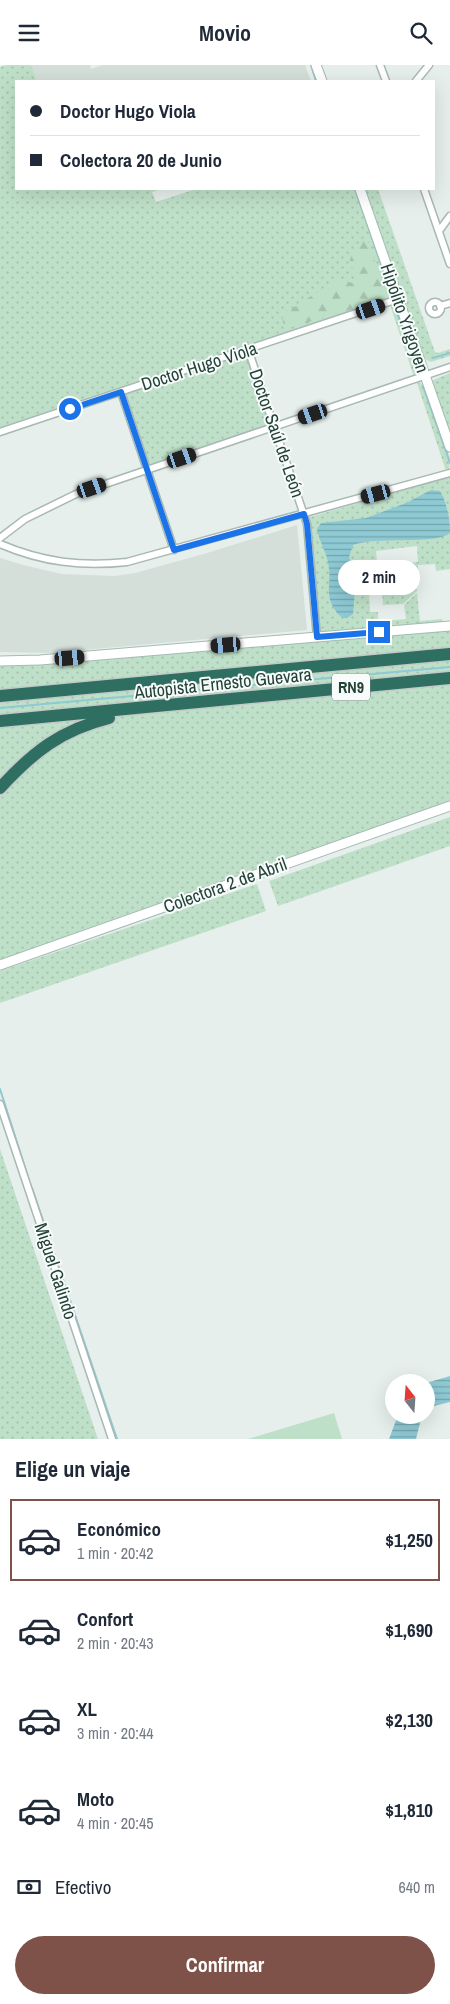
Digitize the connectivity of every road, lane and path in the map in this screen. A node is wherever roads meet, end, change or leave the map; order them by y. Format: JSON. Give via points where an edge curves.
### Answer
{"nodes":[{"id":1,"x":316,"y":65,"type":"edge"},
{"id":2,"x":380,"y":65,"type":"edge"},
{"id":3,"x":429,"y":65,"type":"edge"},
{"id":4,"x":322,"y":80,"type":"edge"},
{"id":5,"x":386,"y":80,"type":"edge"},
{"id":6,"x":417,"y":80,"type":"edge"},
{"id":7,"x":360,"y":190,"type":"edge"},
{"id":8,"x":424,"y":190,"type":"edge"},
{"id":9,"x":450,"y":217,"type":"edge"},
{"id":10,"x":439,"y":231,"type":"junction"},
{"id":11,"x":450,"y":264,"type":"edge"},
{"id":12,"x":398,"y":299,"type":"junction"},
{"id":13,"x":450,"y":303,"type":"edge"},
{"id":14,"x":440,"y":306,"type":"dead end"},
{"id":15,"x":248,"y":349,"type":"junction"},
{"id":16,"x":450,"y":367,"type":"edge"},
{"id":17,"x":425,"y":376,"type":"junction"},
{"id":18,"x":121,"y":392,"type":"junction"},
{"id":19,"x":274,"y":427,"type":"junction"},
{"id":20,"x":0,"y":432,"type":"edge"},
{"id":21,"x":450,"y":447,"type":"edge"},
{"id":22,"x":148,"y":470,"type":"junction"},
{"id":23,"x":450,"y":473,"type":"edge"},
{"id":24,"x":304,"y":514,"type":"junction"},
{"id":25,"x":0,"y":538,"type":"edge"},
{"id":26,"x":0,"y":544,"type":"edge"},
{"id":27,"x":174,"y":550,"type":"junction"},
{"id":28,"x":450,"y":625,"type":"edge"},
{"id":29,"x":317,"y":637,"type":"junction"},
{"id":30,"x":450,"y":654,"type":"edge"},
{"id":31,"x":0,"y":661,"type":"edge"},
{"id":32,"x":450,"y":678,"type":"edge"},
{"id":33,"x":0,"y":692,"type":"edge"},
{"id":34,"x":39,"y":693,"type":"junction"},
{"id":35,"x":0,"y":696,"type":"edge"},
{"id":36,"x":138,"y":709,"type":"junction"},
{"id":37,"x":0,"y":721,"type":"edge"},
{"id":38,"x":0,"y":788,"type":"edge"},
{"id":39,"x":450,"y":806,"type":"edge"},
{"id":40,"x":0,"y":965,"type":"edge"},
{"id":41,"x":0,"y":1104,"type":"edge"},
{"id":42,"x":112,"y":1439,"type":"edge"}],
"edges":[{"from":1,"to":4,"type":"main road"},
{"from":2,"to":5,"type":"street"},
{"from":3,"to":6,"type":"street"},
{"from":7,"to":12,"type":"main road","name":"Hipólito Yrigoyen"},
{"from":8,"to":10,"type":"street"},
{"from":9,"to":10,"type":"street"},
{"from":10,"to":11,"type":"street"},
{"from":12,"to":15,"type":"street","name":"Doctor Hugo Viola"},
{"from":12,"to":17,"type":"main road","name":"Hipólito Yrigoyen"},
{"from":13,"to":14,"type":"street"},
{"from":15,"to":18,"type":"street","name":"Doctor Hugo Viola"},
{"from":15,"to":19,"type":"street","name":"Doctor Saúl de León"},
{"from":16,"to":17,"type":"street"},
{"from":17,"to":19,"type":"street"},
{"from":17,"to":21,"type":"main road","name":"Hipólito Yrigoyen"},
{"from":18,"to":20,"type":"street","name":"Doctor Hugo Viola"},
{"from":18,"to":22,"type":"street"},
{"from":19,"to":22,"type":"street"},
{"from":19,"to":24,"type":"street","name":"Doctor Saúl de León"},
{"from":22,"to":25,"type":"street","via":[[60,500],[25,519]]},
{"from":22,"to":27,"type":"street"},
{"from":23,"to":24,"type":"street"},
{"from":24,"to":27,"type":"street"},
{"from":24,"to":29,"type":"street","name":"Doctor Saúl de León"},
{"from":26,"to":27,"type":"street","via":[[30,556],[82,565],[127,561]]},
{"from":28,"to":29,"type":"main road"},
{"from":29,"to":31,"type":"main road"},
{"from":30,"to":34,"type":"highway","name":"Autopista Ernesto Guevara","number":"RN9"},
{"from":32,"to":36,"type":"highway","name":"Autopista Ernesto Guevara","number":"RN9"},
{"from":33,"to":34,"type":"highway"},
{"from":34,"to":35,"type":"highway","name":"Autopista Ernesto Guevara","number":"RN9"},
{"from":36,"to":37,"type":"highway","name":"Autopista Ernesto Guevara","number":"RN9"},
{"from":36,"to":38,"type":"highway","via":[[86,724],[58,737],[26,761]]},
{"from":39,"to":40,"type":"main road","name":"Colectora 2 de Abril"},
{"from":41,"to":42,"type":"street","name":"Miguel Galindo"}]}
